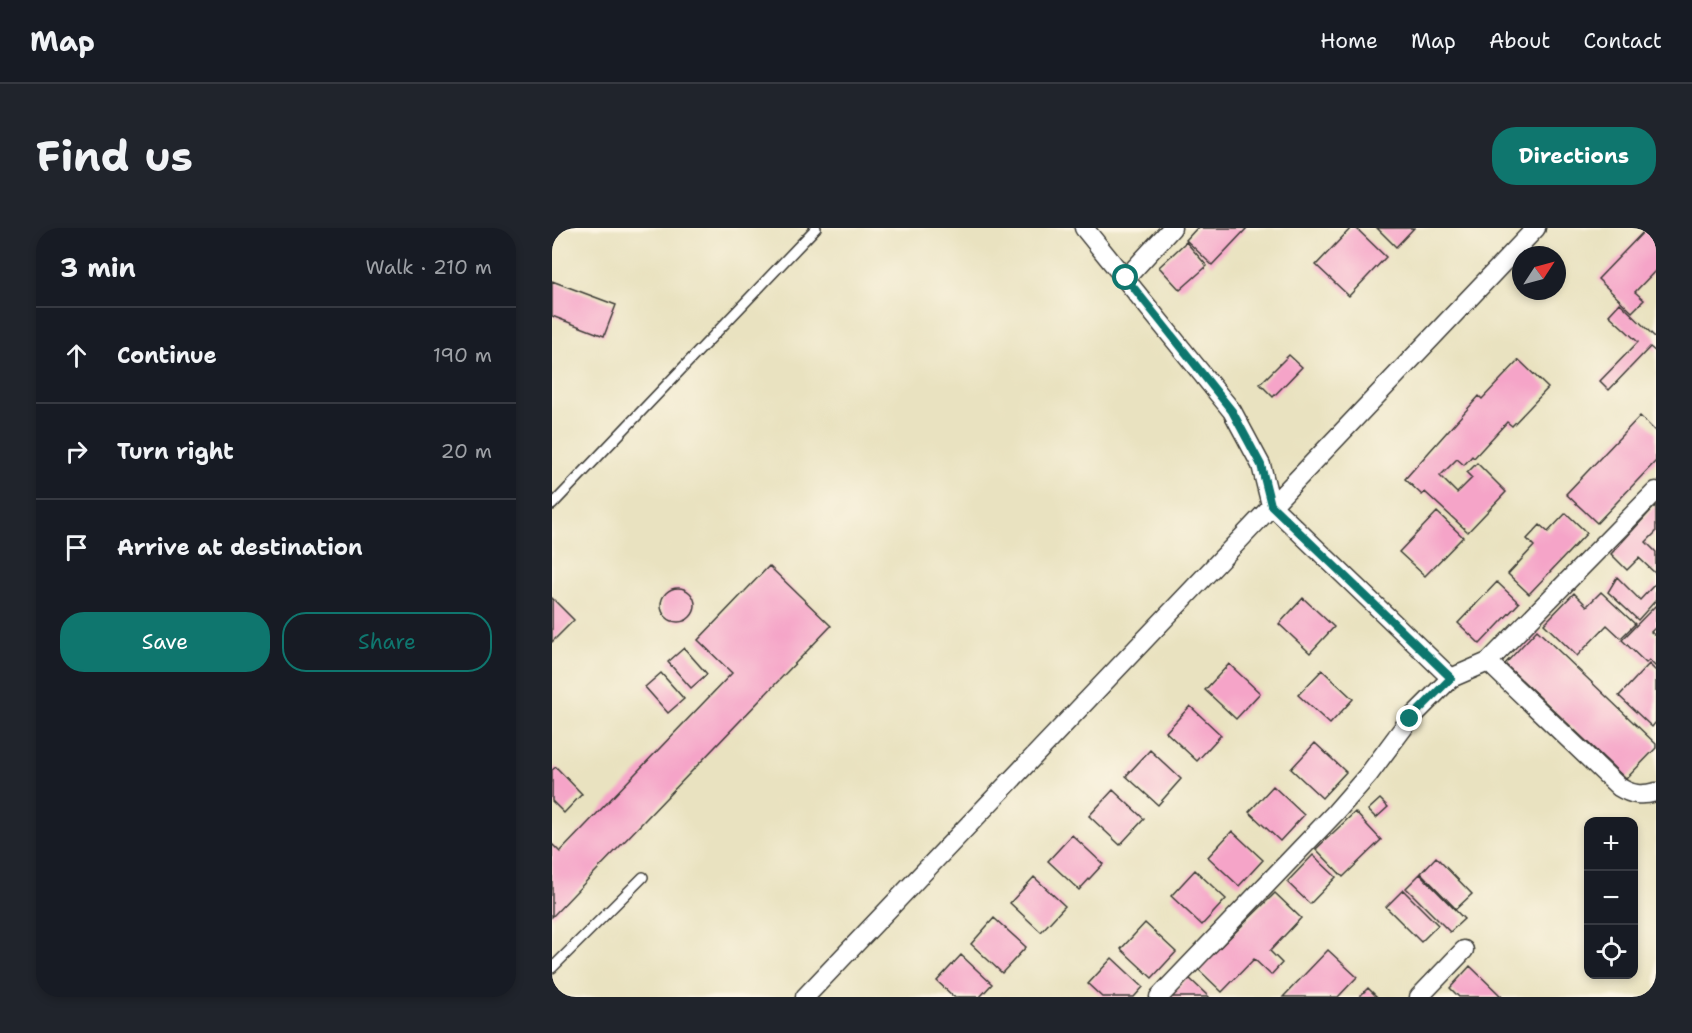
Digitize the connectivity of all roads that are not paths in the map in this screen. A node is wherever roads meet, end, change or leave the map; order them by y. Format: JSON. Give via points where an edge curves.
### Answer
{"nodes":[{"id":1,"x":816,"y":228,"type":"edge"},
{"id":2,"x":1084,"y":228,"type":"edge"},
{"id":3,"x":1172,"y":228,"type":"edge"},
{"id":4,"x":1536,"y":228,"type":"edge"},
{"id":5,"x":1126,"y":278,"type":"junction"},
{"id":6,"x":1656,"y":491,"type":"edge"},
{"id":7,"x":552,"y":505,"type":"edge"},
{"id":8,"x":1271,"y":505,"type":"junction"},
{"id":9,"x":1488,"y":662,"type":"junction"},
{"id":10,"x":1451,"y":678,"type":"junction"},
{"id":11,"x":1656,"y":792,"type":"edge"},
{"id":12,"x":643,"y":877,"type":"dead end"},
{"id":13,"x":1464,"y":950,"type":"dead end"},
{"id":14,"x":552,"y":968,"type":"edge"},
{"id":15,"x":805,"y":997,"type":"edge"},
{"id":16,"x":1159,"y":997,"type":"edge"},
{"id":17,"x":1419,"y":997,"type":"edge"}],
"edges":[{"from":1,"to":7,"type":"lane"},
{"from":2,"to":5,"type":"street"},
{"from":3,"to":5,"type":"street"},
{"from":4,"to":8,"type":"street"},
{"from":5,"to":8,"type":"street","via":[[1232,411],[1261,465]]},
{"from":6,"to":9,"type":"street"},
{"from":8,"to":10,"type":"street"},
{"from":8,"to":15,"type":"street"},
{"from":9,"to":10,"type":"street"},
{"from":9,"to":11,"type":"street","via":[[1619,787],[1630,794]]},
{"from":10,"to":16,"type":"street","via":[[1410,719],[1370,774],[1335,813]]},
{"from":12,"to":14,"type":"lane"},
{"from":13,"to":17,"type":"street"}]}
